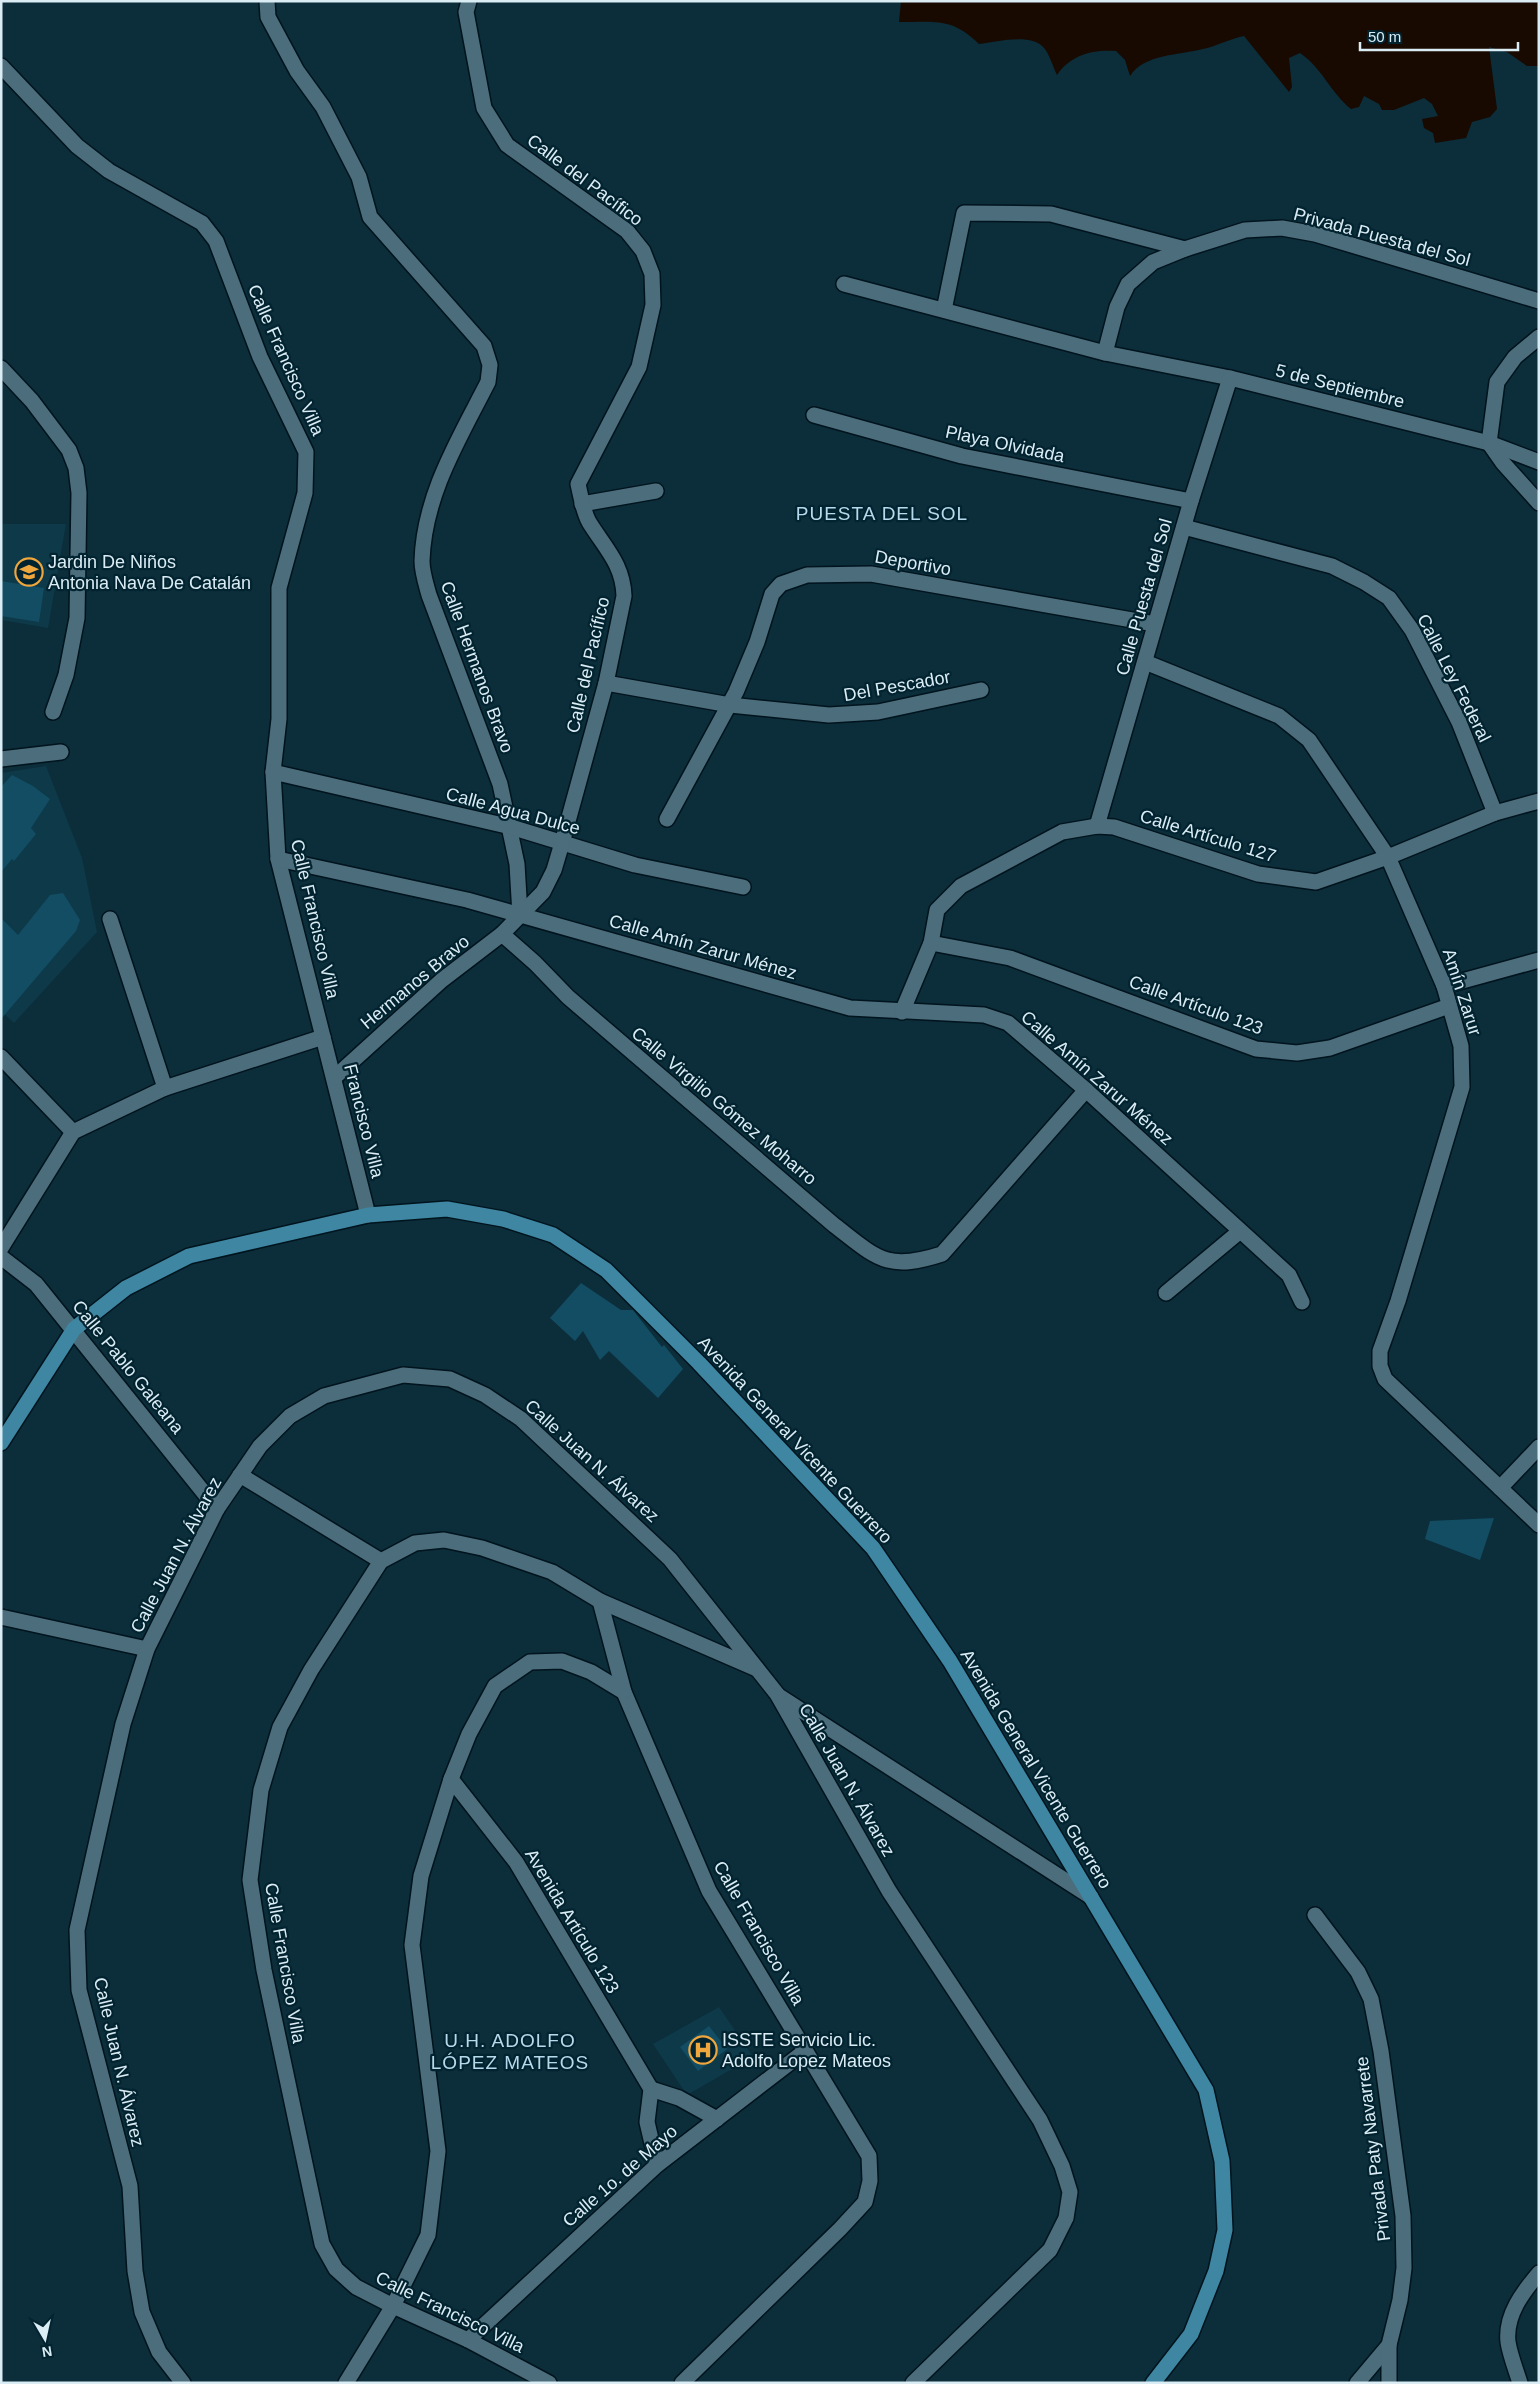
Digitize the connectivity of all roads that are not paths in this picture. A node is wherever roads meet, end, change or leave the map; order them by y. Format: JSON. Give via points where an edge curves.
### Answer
{"nodes":[{"id":1,"x":267,"y":1,"type":"edge"},
{"id":2,"x":469,"y":1,"type":"edge"},
{"id":3,"x":1,"y":66,"type":"edge"},
{"id":4,"x":1185,"y":249,"type":"junction"},
{"id":5,"x":844,"y":284,"type":"dead end"},
{"id":6,"x":1539,"y":302,"type":"edge"},
{"id":7,"x":944,"y":310,"type":"junction"},
{"id":8,"x":1539,"y":337,"type":"edge"},
{"id":9,"x":1105,"y":353,"type":"junction"},
{"id":10,"x":1,"y":368,"type":"edge"},
{"id":11,"x":1230,"y":378,"type":"junction"},
{"id":12,"x":814,"y":415,"type":"dead end"},
{"id":13,"x":1488,"y":443,"type":"junction"},
{"id":14,"x":1539,"y":462,"type":"edge"},
{"id":15,"x":656,"y":490,"type":"dead end"},
{"id":16,"x":1191,"y":501,"type":"junction"},
{"id":17,"x":1539,"y":503,"type":"edge"},
{"id":18,"x":582,"y":504,"type":"junction"},
{"id":19,"x":1184,"y":527,"type":"junction"},
{"id":20,"x":1155,"y":624,"type":"junction"},
{"id":21,"x":1145,"y":662,"type":"junction"},
{"id":22,"x":606,"y":683,"type":"junction"},
{"id":23,"x":981,"y":690,"type":"dead end"},
{"id":24,"x":733,"y":698,"type":"junction"},
{"id":25,"x":54,"y":712,"type":"dead end"},
{"id":26,"x":60,"y":752,"type":"dead end"},
{"id":27,"x":1,"y":759,"type":"edge"},
{"id":28,"x":273,"y":772,"type":"junction"},
{"id":29,"x":1539,"y":801,"type":"edge"},
{"id":30,"x":1496,"y":813,"type":"junction"},
{"id":31,"x":667,"y":819,"type":"dead end"},
{"id":32,"x":1097,"y":826,"type":"junction"},
{"id":33,"x":511,"y":827,"type":"junction"},
{"id":34,"x":562,"y":843,"type":"junction"},
{"id":35,"x":1388,"y":857,"type":"junction"},
{"id":36,"x":278,"y":859,"type":"junction"},
{"id":37,"x":743,"y":887,"type":"dead end"},
{"id":38,"x":520,"y":915,"type":"junction"},
{"id":39,"x":110,"y":920,"type":"dead end"},
{"id":40,"x":502,"y":934,"type":"junction"},
{"id":41,"x":930,"y":943,"type":"junction"},
{"id":42,"x":1539,"y":960,"type":"edge"},
{"id":43,"x":1444,"y":986,"type":"junction"},
{"id":44,"x":1449,"y":1006,"type":"junction"},
{"id":45,"x":902,"y":1012,"type":"junction"},
{"id":46,"x":323,"y":1037,"type":"junction"},
{"id":47,"x":1,"y":1056,"type":"edge"},
{"id":48,"x":335,"y":1076,"type":"junction"},
{"id":49,"x":165,"y":1088,"type":"junction"},
{"id":50,"x":1086,"y":1090,"type":"junction"},
{"id":51,"x":73,"y":1132,"type":"junction"},
{"id":52,"x":368,"y":1215,"type":"junction"},
{"id":53,"x":1240,"y":1232,"type":"junction"},
{"id":54,"x":1,"y":1248,"type":"edge"},
{"id":55,"x":1,"y":1257,"type":"edge"},
{"id":56,"x":1166,"y":1294,"type":"dead end"},
{"id":57,"x":1302,"y":1302,"type":"dead end"},
{"id":58,"x":74,"y":1329,"type":"junction"},
{"id":59,"x":1,"y":1443,"type":"edge"},
{"id":60,"x":1539,"y":1447,"type":"edge"},
{"id":61,"x":240,"y":1476,"type":"junction"},
{"id":62,"x":1500,"y":1488,"type":"junction"},
{"id":63,"x":217,"y":1509,"type":"junction"},
{"id":64,"x":1539,"y":1525,"type":"edge"},
{"id":65,"x":381,"y":1561,"type":"junction"},
{"id":66,"x":600,"y":1601,"type":"junction"},
{"id":67,"x":1,"y":1617,"type":"edge"},
{"id":68,"x":147,"y":1649,"type":"junction"},
{"id":69,"x":759,"y":1670,"type":"junction"},
{"id":70,"x":624,"y":1692,"type":"junction"},
{"id":71,"x":777,"y":1694,"type":"junction"},
{"id":72,"x":451,"y":1779,"type":"junction"},
{"id":73,"x":1091,"y":1897,"type":"junction"},
{"id":74,"x":1315,"y":1915,"type":"dead end"},
{"id":75,"x":805,"y":2050,"type":"junction"},
{"id":76,"x":651,"y":2089,"type":"junction"},
{"id":77,"x":717,"y":2119,"type":"junction"},
{"id":78,"x":657,"y":2165,"type":"junction"},
{"id":79,"x":1539,"y":2273,"type":"edge"},
{"id":80,"x":393,"y":2306,"type":"junction"},
{"id":81,"x":468,"y":2340,"type":"junction"},
{"id":82,"x":1389,"y":2345,"type":"junction"},
{"id":83,"x":183,"y":2383,"type":"edge"},
{"id":84,"x":346,"y":2383,"type":"edge"},
{"id":85,"x":549,"y":2383,"type":"edge"},
{"id":86,"x":682,"y":2383,"type":"edge"},
{"id":87,"x":913,"y":2383,"type":"edge"},
{"id":88,"x":1153,"y":2383,"type":"edge"},
{"id":89,"x":1357,"y":2383,"type":"edge"},
{"id":90,"x":1389,"y":2383,"type":"edge"},
{"id":91,"x":1520,"y":2383,"type":"edge"}],
"edges":[{"from":1,"to":33,"type":"street","name":"Calle Hermanos Bravo","via":[[268,17],[359,177],[370,217],[484,346],[490,365],[488,382],[440,477],[424,534],[422,563],[429,595],[500,784]]},
{"from":2,"to":18,"type":"street","name":"Calle del Pacífico","via":[[466,12],[484,108],[508,145],[627,231],[643,250],[652,274],[653,305],[639,366],[578,484]]},
{"from":3,"to":28,"type":"street","name":"Calle Francisco Villa","via":[[77,146],[109,171],[202,223],[216,241],[260,357],[306,452],[305,493],[279,588],[279,719]]},
{"from":4,"to":6,"type":"street","name":"Privada Puesta del Sol","via":[[1245,230],[1282,228],[1315,234]]},
{"from":4,"to":7,"type":"street","via":[[1051,214],[964,214]]},
{"from":4,"to":9,"type":"street","via":[[1153,262],[1128,284],[1117,307]]},
{"from":5,"to":7,"type":"street","name":"5 de Septiembre"},
{"from":7,"to":9,"type":"street","name":"5 de Septiembre"},
{"from":8,"to":13,"type":"street","via":[[1515,357],[1498,382]]},
{"from":9,"to":11,"type":"street","name":"5 de Septiembre"},
{"from":10,"to":25,"type":"street","via":[[32,401],[69,450],[76,468],[77,618],[66,675]]},
{"from":11,"to":13,"type":"street","name":"5 de Septiembre"},
{"from":11,"to":16,"type":"street","name":"Calle Puesta del Sol"},
{"from":12,"to":16,"type":"street","name":"Playa Olvidada","via":[[962,456]]},
{"from":13,"to":14,"type":"street","name":"5 de Septiembre"},
{"from":13,"to":17,"type":"street"},
{"from":15,"to":18,"type":"street"},
{"from":16,"to":19,"type":"street","name":"Calle Puesta del Sol"},
{"from":18,"to":22,"type":"street","name":"Calle del Pacífico","via":[[588,521],[618,565],[624,581],[624,596]]},
{"from":19,"to":20,"type":"street","name":"Calle Puesta del Sol"},
{"from":19,"to":30,"type":"street","name":"Calle Ley Federal","via":[[1332,566],[1389,598],[1412,630],[1459,722]]},
{"from":20,"to":21,"type":"street","name":"Calle Puesta del Sol"},
{"from":20,"to":24,"type":"street","name":"Deportivo","via":[[871,574],[807,575],[781,584],[772,594],[757,642]]},
{"from":21,"to":32,"type":"street","name":"Calle Puesta del Sol"},
{"from":21,"to":35,"type":"street","name":"Amín Zarur","via":[[1279,716],[1309,740]]},
{"from":22,"to":24,"type":"street"},
{"from":22,"to":34,"type":"street","name":"Calle del Pacífico"},
{"from":23,"to":24,"type":"street","name":"Del Pescador","via":[[878,712],[829,715]]},
{"from":24,"to":31,"type":"street","name":"Deportivo"},
{"from":26,"to":27,"type":"street"},
{"from":28,"to":33,"type":"street","name":"Calle Agua Dulce"},
{"from":28,"to":36,"type":"street","name":"Calle Francisco Villa"},
{"from":29,"to":30,"type":"street","name":"Calle Artículo 127"},
{"from":30,"to":35,"type":"street","name":"Calle Artículo 127"},
{"from":32,"to":35,"type":"street","name":"Calle Artículo 127","via":[[1114,827],[1258,874],[1316,882]]},
{"from":32,"to":41,"type":"street","name":"Calle Artículo 127","via":[[1062,832],[962,886],[937,910]]},
{"from":33,"to":34,"type":"street","name":"Calle Agua Dulce"},
{"from":33,"to":38,"type":"street","name":"Calle Hermanos Bravo"},
{"from":34,"to":37,"type":"street","name":"Calle Agua Dulce","via":[[635,865]]},
{"from":34,"to":38,"type":"street","name":"Calle del Pacífico","via":[[543,892]]},
{"from":35,"to":43,"type":"street","name":"Amín Zarur"},
{"from":36,"to":38,"type":"street","name":"Calle Amín Zarur Ménez","via":[[468,900]]},
{"from":36,"to":46,"type":"street","name":"Calle Francisco Villa"},
{"from":38,"to":40,"type":"street","name":"Hermanos Bravo"},
{"from":38,"to":45,"type":"street","name":"Calle Amín Zarur Ménez","via":[[850,1008]]},
{"from":39,"to":49,"type":"street"},
{"from":40,"to":48,"type":"street","name":"Hermanos Bravo","via":[[442,980]]},
{"from":40,"to":50,"type":"street","name":"Calle Virgilio Gómez Moharro","via":[[568,997],[827,1218],[874,1256],[894,1262],[920,1261],[942,1254]]},
{"from":41,"to":44,"type":"street","name":"Calle Artículo 123","via":[[1010,958],[1256,1049],[1297,1053],[1330,1048]]},
{"from":41,"to":45,"type":"street"},
{"from":42,"to":43,"type":"street"},
{"from":43,"to":44,"type":"street","name":"Amín Zarur"},
{"from":44,"to":62,"type":"street","name":"Amín Zarur","via":[[1461,1046],[1462,1087],[1380,1351],[1380,1366],[1385,1379]]},
{"from":45,"to":50,"type":"street","name":"Calle Amín Zarur Ménez","via":[[984,1015],[1008,1023]]},
{"from":46,"to":48,"type":"street","name":"Francisco Villa"},
{"from":46,"to":49,"type":"street"},
{"from":47,"to":51,"type":"street"},
{"from":48,"to":52,"type":"street","name":"Francisco Villa"},
{"from":49,"to":51,"type":"street"},
{"from":50,"to":53,"type":"street","name":"Calle Amín Zarur Ménez"},
{"from":51,"to":54,"type":"street"},
{"from":52,"to":58,"type":"street","name":"Avenida General Vicente Guerrero","via":[[189,1256],[126,1288]]},
{"from":52,"to":73,"type":"street","name":"Avenida General Vicente Guerrero","via":[[447,1209],[503,1219],[553,1235],[606,1270],[706,1370],[873,1548],[950,1661]]},
{"from":53,"to":56,"type":"street"},
{"from":53,"to":57,"type":"street","name":"Calle Amín Zarur Ménez","via":[[1289,1275]]},
{"from":55,"to":58,"type":"street","name":"Calle Pablo Galeana","via":[[36,1284]]},
{"from":58,"to":59,"type":"street","name":"Avenida General Vicente Guerrero"},
{"from":58,"to":63,"type":"street","name":"Calle Pablo Galeana"},
{"from":60,"to":62,"type":"street"},
{"from":61,"to":63,"type":"street","name":"Calle Juan N. Álvarez"},
{"from":61,"to":65,"type":"street"},
{"from":61,"to":69,"type":"street","name":"Calle Juan N. Álvarez","via":[[260,1446],[290,1416],[324,1396],[404,1375],[450,1379],[485,1395],[521,1419],[656,1545]]},
{"from":62,"to":64,"type":"street"},
{"from":63,"to":68,"type":"street","name":"Calle Juan N. Álvarez"},
{"from":65,"to":66,"type":"street","name":"Calle Francisco Villa","via":[[415,1543],[444,1540],[482,1548],[552,1572]]},
{"from":65,"to":80,"type":"street","name":"Calle Francisco Villa","via":[[310,1670],[280,1727],[261,1790],[250,1880],[264,1970],[322,2244],[336,2269],[356,2287]]},
{"from":66,"to":69,"type":"street","name":"Calle Francisco Villa"},
{"from":66,"to":70,"type":"street","name":"Calle Francisco Villa"},
{"from":67,"to":68,"type":"street"},
{"from":68,"to":83,"type":"street","name":"Calle Juan N. Álvarez","via":[[123,1724],[78,1930],[79,1990],[130,2186],[135,2270],[142,2312],[159,2352]]},
{"from":69,"to":71,"type":"street","name":"Calle Juan N. Álvarez"},
{"from":70,"to":72,"type":"street","via":[[592,1672],[562,1661],[530,1662],[495,1686],[469,1734]]},
{"from":70,"to":75,"type":"street","name":"Calle Francisco Villa","via":[[709,1892]]},
{"from":71,"to":73,"type":"street"},
{"from":71,"to":87,"type":"street","name":"Calle Juan N. Álvarez","via":[[889,1891],[1040,2120],[1062,2166],[1070,2192],[1066,2218],[1050,2250]]},
{"from":72,"to":76,"type":"street","name":"Avenida Artículo 123","via":[[516,1862]]},
{"from":72,"to":80,"type":"street","via":[[421,1876],[412,1945],[438,2151],[428,2235]]},
{"from":73,"to":88,"type":"street","name":"Avenida General Vicente Guerrero","via":[[1206,2090],[1222,2161],[1225,2230],[1216,2271],[1191,2334]]},
{"from":74,"to":82,"type":"street","name":"Privada Paty Navarrete","via":[[1358,1972],[1371,1999],[1381,2051],[1403,2216],[1404,2268]]},
{"from":75,"to":77,"type":"street","name":"Calle 1o. de Mayo"},
{"from":75,"to":86,"type":"street","name":"Calle Francisco Villa","via":[[868,2156],[870,2181],[865,2202]]},
{"from":76,"to":77,"type":"street","via":[[679,2098]]},
{"from":76,"to":78,"type":"street","via":[[647,2122]]},
{"from":77,"to":78,"type":"street","name":"Calle 1o. de Mayo"},
{"from":78,"to":81,"type":"street","name":"Calle 1o. de Mayo"},
{"from":79,"to":91,"type":"street","via":[[1518,2300],[1510,2317],[1508,2341]]},
{"from":80,"to":81,"type":"street","name":"Calle Francisco Villa"},
{"from":80,"to":84,"type":"street"},
{"from":81,"to":85,"type":"street","name":"Calle Francisco Villa"},
{"from":82,"to":89,"type":"street","name":"Privada Paty Navarrete"},
{"from":82,"to":90,"type":"street"}]}
